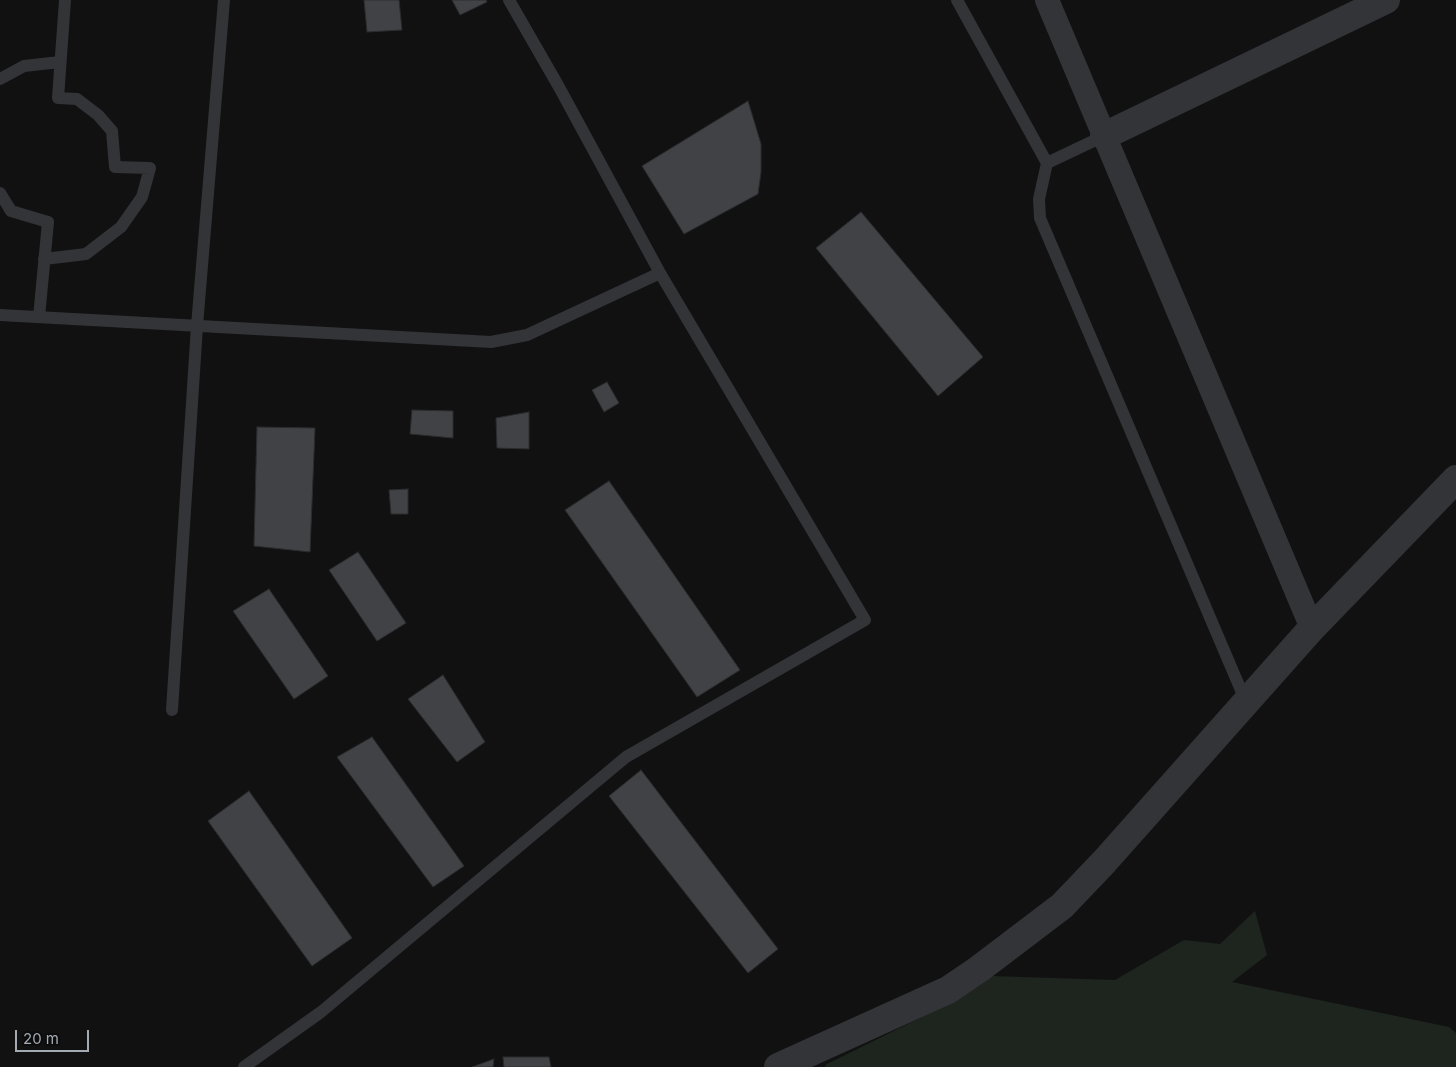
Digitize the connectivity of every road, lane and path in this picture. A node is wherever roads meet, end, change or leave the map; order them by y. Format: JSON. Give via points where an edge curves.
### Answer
{"nodes":[{"id":1,"x":65,"y":0,"type":"edge"},
{"id":2,"x":224,"y":0,"type":"edge"},
{"id":3,"x":509,"y":0,"type":"edge"},
{"id":4,"x":957,"y":0,"type":"edge"},
{"id":5,"x":1047,"y":0,"type":"edge"},
{"id":6,"x":1386,"y":0,"type":"edge"},
{"id":7,"x":60,"y":62,"type":"junction"},
{"id":8,"x":0,"y":79,"type":"edge"},
{"id":9,"x":1104,"y":136,"type":"junction"},
{"id":10,"x":1047,"y":163,"type":"junction"},
{"id":11,"x":0,"y":193,"type":"edge"},
{"id":12,"x":44,"y":259,"type":"junction"},
{"id":13,"x":660,"y":273,"type":"junction"},
{"id":14,"x":0,"y":315,"type":"edge"},
{"id":15,"x":39,"y":317,"type":"junction"},
{"id":16,"x":197,"y":326,"type":"junction"},
{"id":17,"x":1456,"y":479,"type":"edge"},
{"id":18,"x":1312,"y":628,"type":"junction"},
{"id":19,"x":1246,"y":702,"type":"junction"},
{"id":20,"x":172,"y":710,"type":"dead end"},
{"id":21,"x":244,"y":1067,"type":"edge"},
{"id":22,"x":778,"y":1067,"type":"edge"}],
"edges":[{"from":1,"to":7,"type":"lane"},
{"from":2,"to":16,"type":"lane"},
{"from":3,"to":13,"type":"lane"},
{"from":4,"to":10,"type":"lane"},
{"from":5,"to":9,"type":"street"},
{"from":6,"to":9,"type":"street"},
{"from":7,"to":8,"type":"lane","via":[[24,66]]},
{"from":7,"to":12,"type":"lane","via":[[58,98],[77,99],[112,131],[115,167],[150,168],[142,197],[121,227],[86,254]]},
{"from":9,"to":10,"type":"lane"},
{"from":9,"to":18,"type":"street"},
{"from":10,"to":19,"type":"lane","via":[[1039,199],[1040,218]]},
{"from":11,"to":12,"type":"lane","via":[[11,212],[48,222]]},
{"from":12,"to":15,"type":"lane"},
{"from":13,"to":16,"type":"lane","via":[[527,335],[491,342]]},
{"from":13,"to":21,"type":"lane","via":[[865,620],[626,757],[321,1012]]},
{"from":14,"to":15,"type":"lane"},
{"from":15,"to":16,"type":"lane"},
{"from":16,"to":20,"type":"lane"},
{"from":17,"to":18,"type":"street"},
{"from":18,"to":19,"type":"street"},
{"from":19,"to":22,"type":"street","via":[[1062,906],[948,990]]}]}
